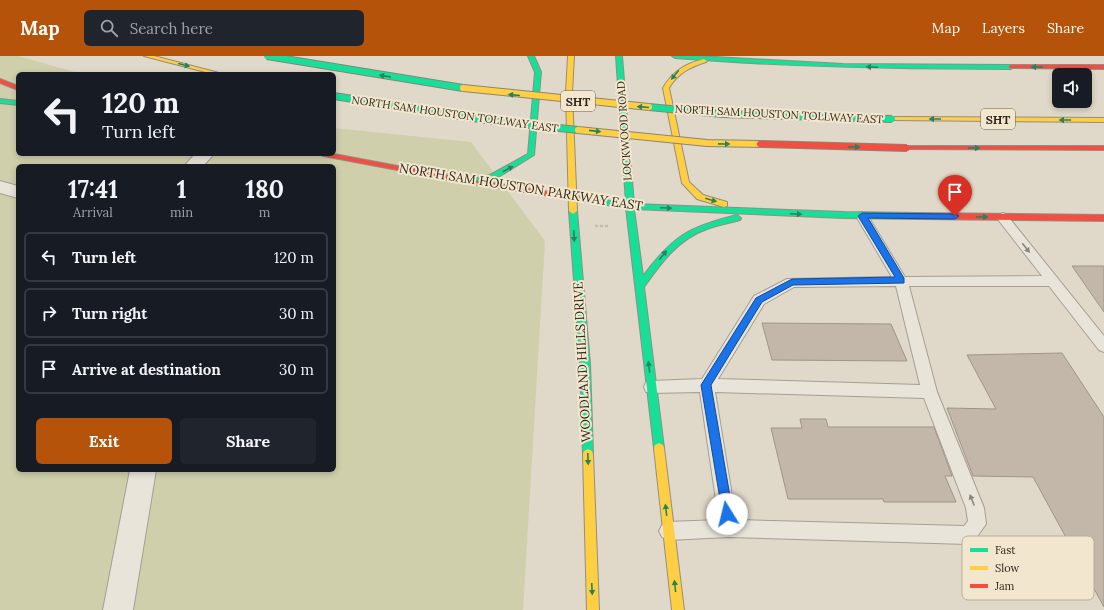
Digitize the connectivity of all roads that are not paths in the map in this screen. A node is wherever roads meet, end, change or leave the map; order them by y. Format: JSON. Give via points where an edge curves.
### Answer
{"nodes":[{"id":1,"x":147,"y":56,"type":"edge"},
{"id":2,"x":267,"y":56,"type":"edge"},
{"id":3,"x":531,"y":56,"type":"edge"},
{"id":4,"x":571,"y":56,"type":"edge"},
{"id":5,"x":619,"y":56,"type":"edge"},
{"id":6,"x":675,"y":56,"type":"edge"},
{"id":7,"x":709,"y":60,"type":"junction"},
{"id":8,"x":1104,"y":67,"type":"edge"},
{"id":9,"x":212,"y":72,"type":"edge"},
{"id":10,"x":0,"y":81,"type":"edge"},
{"id":11,"x":16,"y":87,"type":"edge"},
{"id":12,"x":336,"y":96,"type":"edge"},
{"id":13,"x":0,"y":101,"type":"edge"},
{"id":14,"x":16,"y":104,"type":"edge"},
{"id":15,"x":1104,"y":120,"type":"edge"},
{"id":16,"x":1104,"y":148,"type":"edge"},
{"id":17,"x":203,"y":156,"type":"edge"},
{"id":18,"x":333,"y":156,"type":"edge"},
{"id":19,"x":195,"y":164,"type":"edge"},
{"id":20,"x":472,"y":182,"type":"junction"},
{"id":21,"x":0,"y":188,"type":"edge"},
{"id":22,"x":16,"y":192,"type":"edge"},
{"id":23,"x":572,"y":197,"type":"junction"},
{"id":24,"x":630,"y":206,"type":"junction"},
{"id":25,"x":755,"y":213,"type":"junction"},
{"id":26,"x":862,"y":216,"type":"junction"},
{"id":27,"x":1002,"y":217,"type":"junction"},
{"id":28,"x":1104,"y":218,"type":"edge"},
{"id":29,"x":901,"y":281,"type":"junction"},
{"id":30,"x":1052,"y":281,"type":"junction"},
{"id":31,"x":639,"y":287,"type":"junction"},
{"id":32,"x":1104,"y":346,"type":"edge"},
{"id":33,"x":706,"y":385,"type":"junction"},
{"id":34,"x":651,"y":387,"type":"junction"},
{"id":35,"x":929,"y":392,"type":"junction"},
{"id":36,"x":142,"y":472,"type":"edge"},
{"id":37,"x":729,"y":528,"type":"junction"},
{"id":38,"x":668,"y":531,"type":"junction"},
{"id":39,"x":118,"y":610,"type":"edge"},
{"id":40,"x":593,"y":610,"type":"edge"},
{"id":41,"x":678,"y":610,"type":"edge"}],
"edges":[{"from":1,"to":9,"type":"main road","one_way":true},
{"from":15,"to":2,"type":"main road","name":"NORTH SAM HOUSTON TOLLWAY EAST","number":"SHT","one_way":true,"bridge":true,"via":[[892,119],[722,114],[484,92]]},
{"from":20,"to":3,"type":"main road","one_way":true,"via":[[492,177],[530,156],[538,72]]},
{"from":4,"to":23,"type":"main road","name":"WOODLAND HILLS DRIVE"},
{"from":5,"to":24,"type":"main road","name":"LOCKWOOD ROAD"},
{"from":6,"to":7,"type":"main road"},
{"from":8,"to":7,"type":"main road","one_way":true,"via":[[876,67]]},
{"from":7,"to":25,"type":"main road","one_way":true,"via":[[681,67],[672,76],[666,88],[686,184],[700,197]]},
{"from":10,"to":11,"type":"main road"},
{"from":12,"to":16,"type":"main road","name":"NORTH SAM HOUSTON TOLLWAY EAST","number":"SHT","one_way":true,"bridge":true,"via":[[492,121],[707,143],[907,148]]},
{"from":13,"to":14,"type":"main road"},
{"from":17,"to":19,"type":"street"},
{"from":18,"to":20,"type":"main road","name":"NORTH SAM HOUSTON PARKWAY EAST"},
{"from":20,"to":23,"type":"main road","name":"NORTH SAM HOUSTON PARKWAY EAST"},
{"from":21,"to":22,"type":"street"},
{"from":23,"to":24,"type":"main road","name":"NORTH SAM HOUSTON PARKWAY EAST"},
{"from":23,"to":40,"type":"main road","name":"WOODLAND HILLS DRIVE","one_way":true,"via":[[585,364]]},
{"from":24,"to":25,"type":"main road","name":"NORTH SAM HOUSTON PARKWAY EAST","one_way":true},
{"from":24,"to":31,"type":"main road"},
{"from":25,"to":26,"type":"main road","name":"NORTH SAM HOUSTON PARKWAY EAST","one_way":true},
{"from":31,"to":25,"type":"main road","one_way":true,"via":[[665,251],[684,235],[702,227]]},
{"from":26,"to":27,"type":"main road","name":"NORTH SAM HOUSTON PARKWAY EAST","one_way":true},
{"from":26,"to":29,"type":"lane"},
{"from":27,"to":28,"type":"main road","name":"NORTH SAM HOUSTON PARKWAY EAST"},
{"from":27,"to":30,"type":"lane","one_way":true},
{"from":29,"to":30,"type":"lane"},
{"from":29,"to":33,"type":"lane","via":[[792,282],[759,300]]},
{"from":29,"to":35,"type":"lane"},
{"from":30,"to":32,"type":"lane"},
{"from":34,"to":31,"type":"main road","one_way":true},
{"from":33,"to":34,"type":"lane"},
{"from":33,"to":35,"type":"lane"},
{"from":33,"to":37,"type":"lane"},
{"from":38,"to":34,"type":"main road","one_way":true},
{"from":37,"to":35,"type":"lane","one_way":true,"via":[[968,535],[977,524],[975,508]]},
{"from":36,"to":39,"type":"street"},
{"from":37,"to":38,"type":"lane"},
{"from":41,"to":38,"type":"main road","one_way":true}]}
